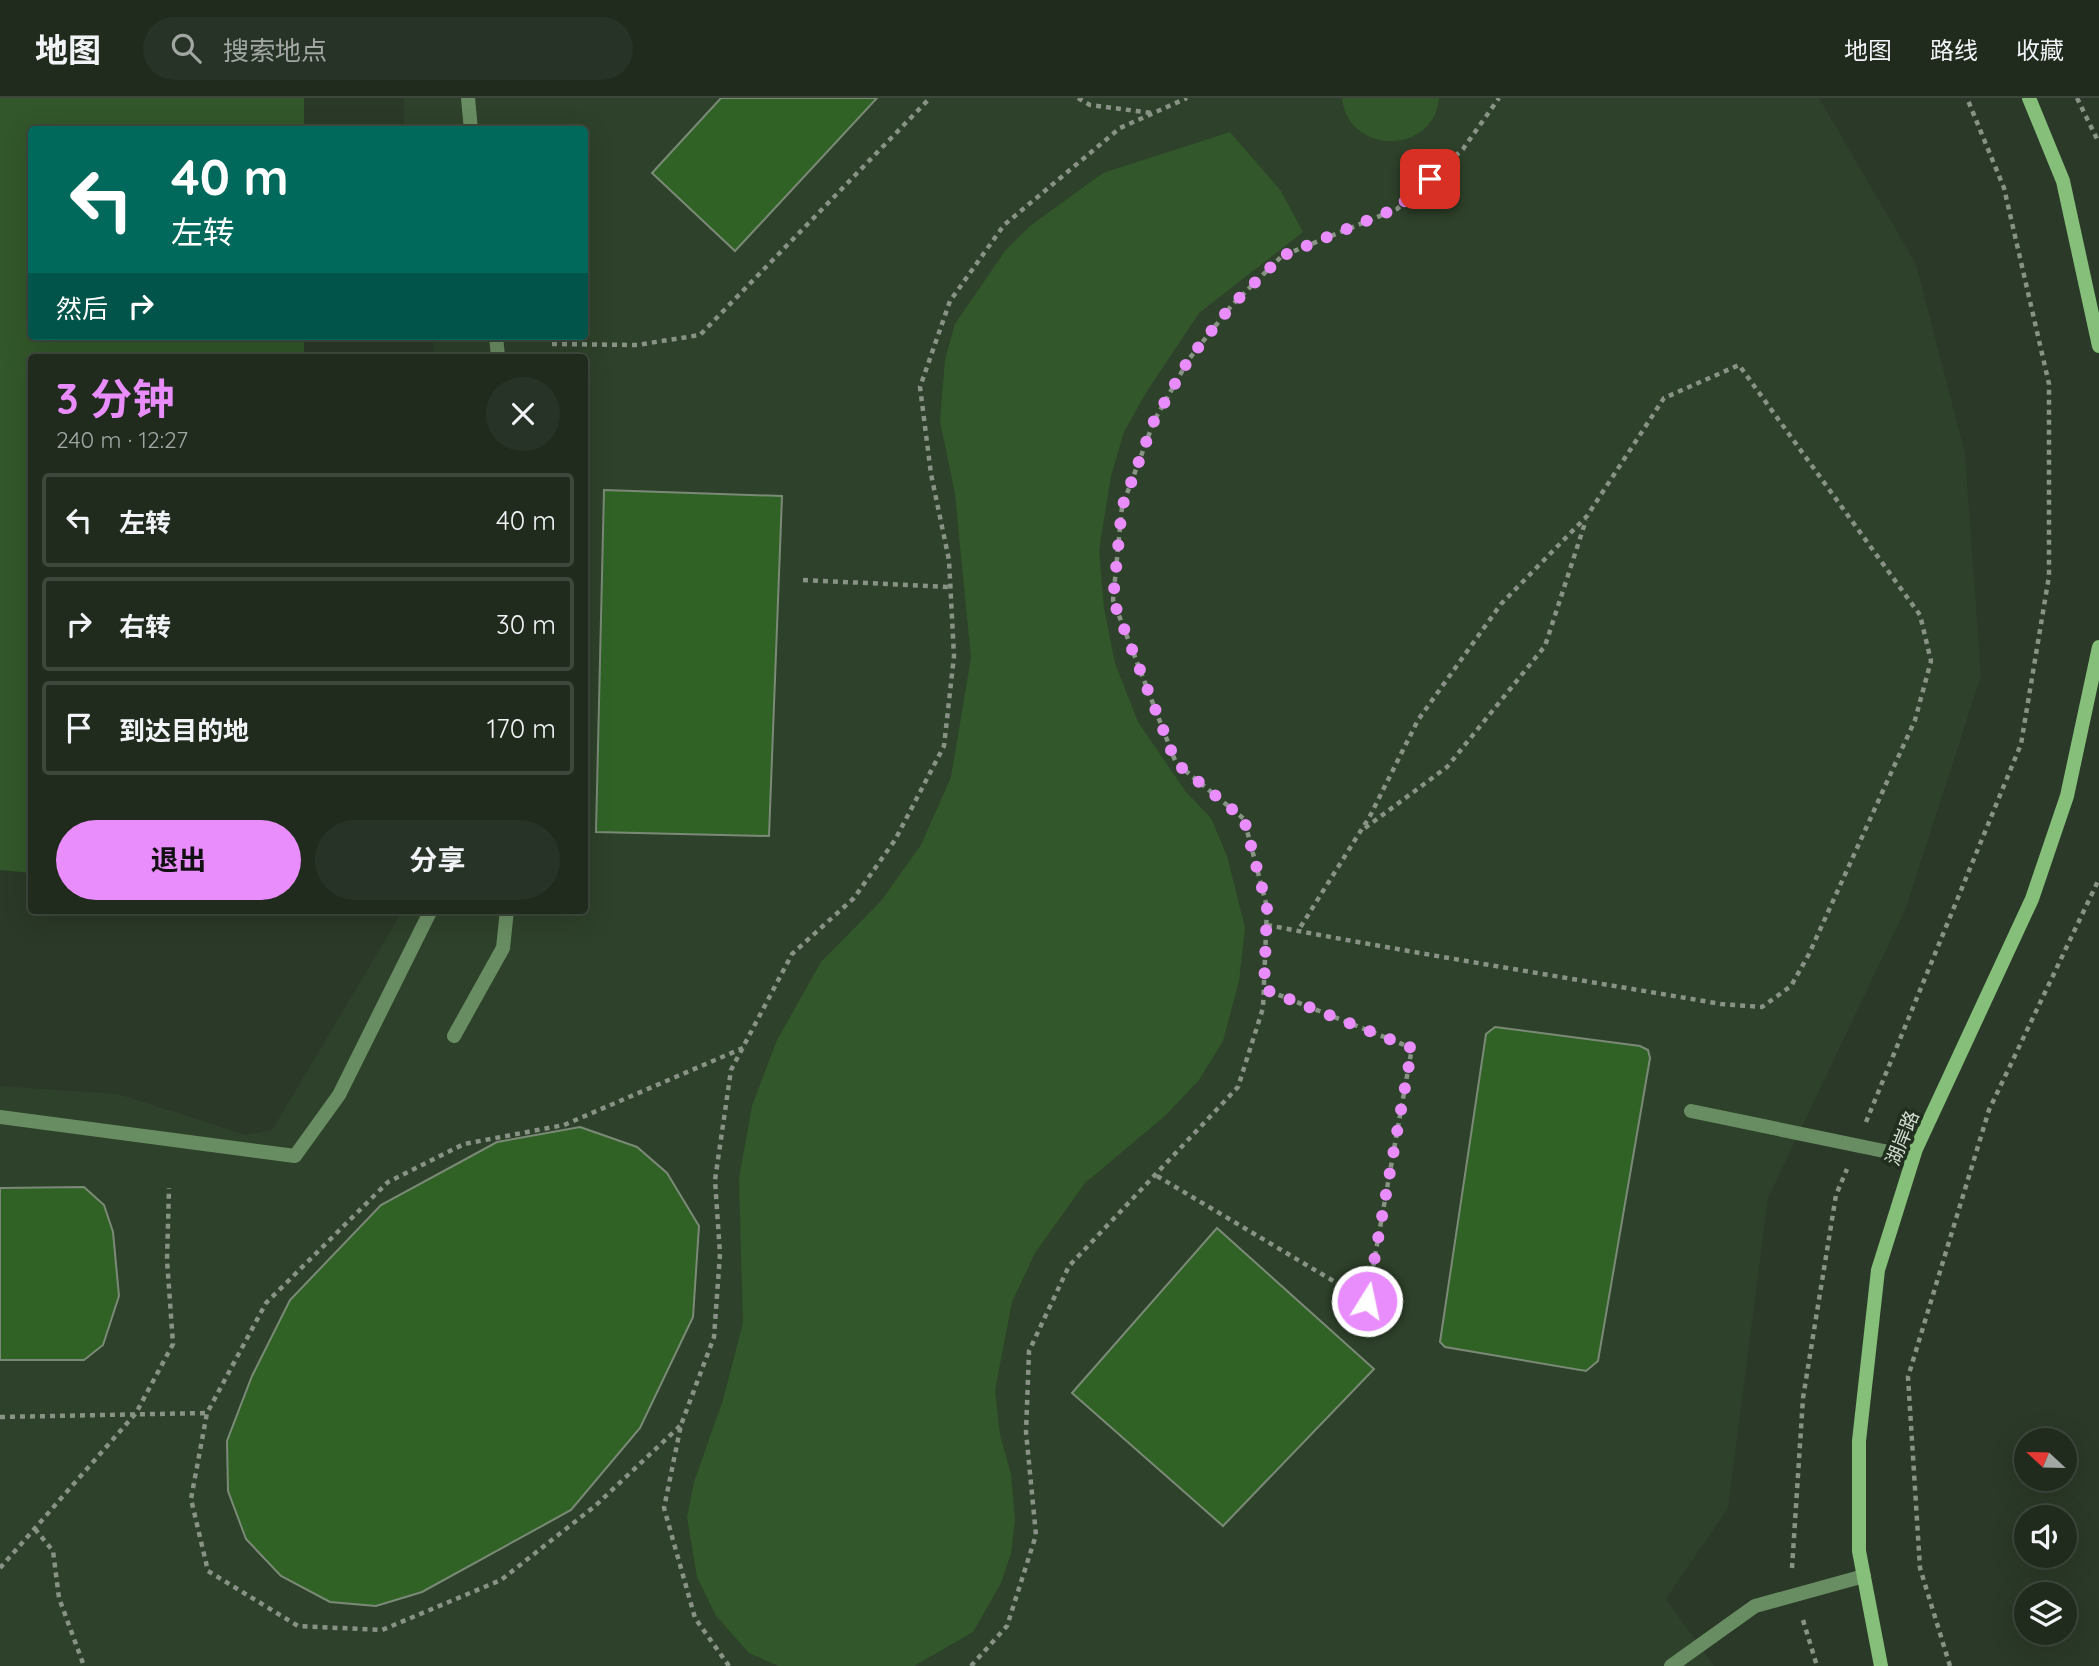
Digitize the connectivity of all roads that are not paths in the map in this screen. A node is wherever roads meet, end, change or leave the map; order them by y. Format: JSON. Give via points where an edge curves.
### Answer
{"nodes":[{"id":1,"x":468,"y":98,"type":"edge"},
{"id":2,"x":2029,"y":98,"type":"edge"},
{"id":3,"x":471,"y":126,"type":"edge"},
{"id":4,"x":2099,"y":346,"type":"edge"},
{"id":5,"x":2099,"y":647,"type":"edge"},
{"id":6,"x":428,"y":914,"type":"edge"},
{"id":7,"x":507,"y":914,"type":"edge"},
{"id":8,"x":454,"y":1036,"type":"dead end"},
{"id":9,"x":1691,"y":1111,"type":"dead end"},
{"id":10,"x":0,"y":1117,"type":"edge"},
{"id":11,"x":1913,"y":1157,"type":"junction"},
{"id":12,"x":1864,"y":1576,"type":"junction"},
{"id":13,"x":1671,"y":1666,"type":"edge"},
{"id":14,"x":1881,"y":1666,"type":"edge"}],
"edges":[{"from":1,"to":3,"type":"lane"},
{"from":2,"to":4,"type":"street","via":[[2063,181]]},
{"from":5,"to":11,"type":"street","name":"湖岸路","via":[[2067,796],[2032,899]]},
{"from":6,"to":10,"type":"lane","via":[[339,1095],[295,1156]]},
{"from":7,"to":8,"type":"lane","via":[[503,948]]},
{"from":9,"to":11,"type":"lane"},
{"from":11,"to":12,"type":"street","name":"湖岸路","via":[[1878,1270],[1859,1441],[1859,1551]]},
{"from":12,"to":13,"type":"lane","via":[[1755,1606]]},
{"from":12,"to":14,"type":"street","name":"湖岸路"}]}
